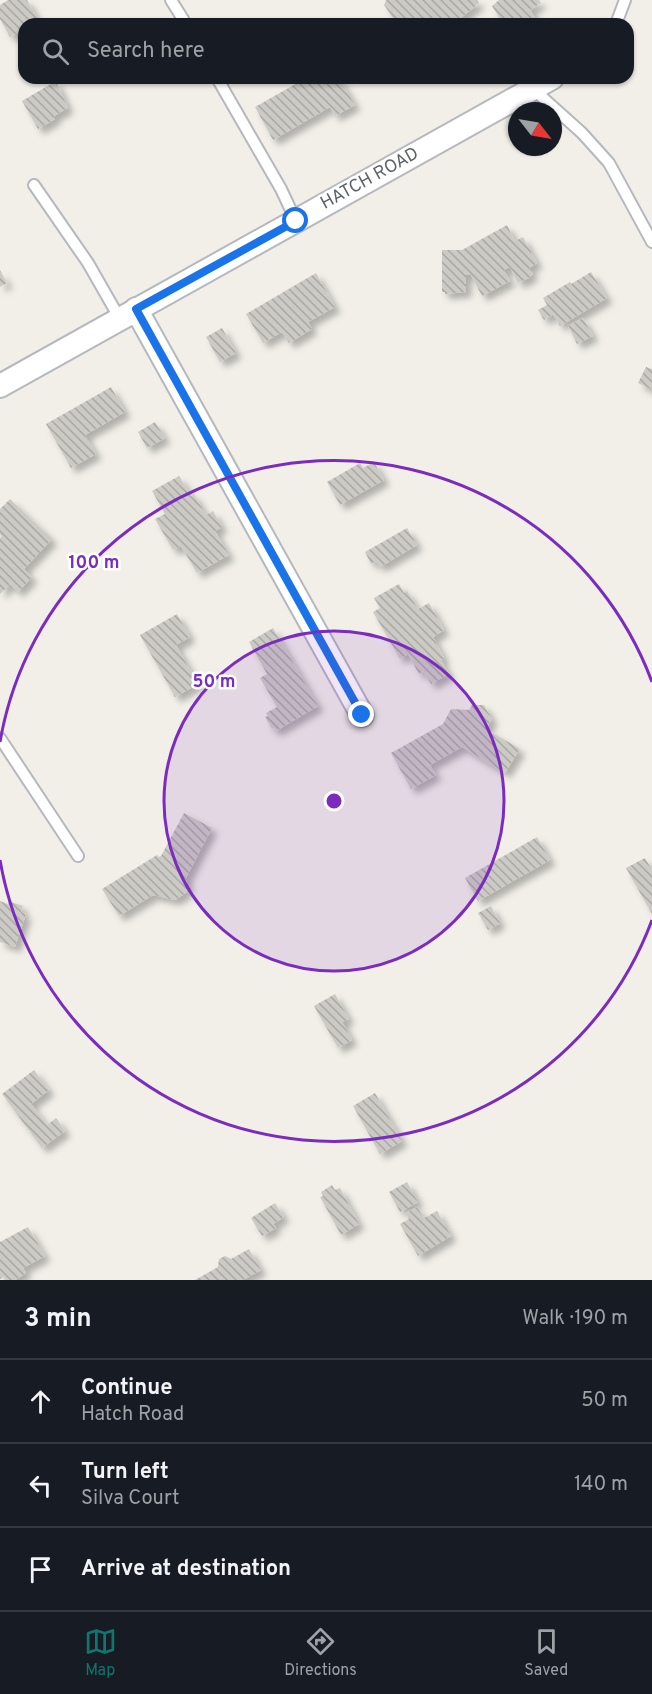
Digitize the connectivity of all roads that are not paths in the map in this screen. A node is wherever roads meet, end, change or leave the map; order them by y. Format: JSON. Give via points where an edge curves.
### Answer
{"nodes":[{"id":1,"x":171,"y":0,"type":"edge"},
{"id":2,"x":625,"y":0,"type":"edge"},
{"id":3,"x":182,"y":18,"type":"edge"},
{"id":4,"x":618,"y":18,"type":"edge"},
{"id":5,"x":220,"y":84,"type":"edge"},
{"id":6,"x":540,"y":84,"type":"edge"},
{"id":7,"x":543,"y":84,"type":"edge"},
{"id":8,"x":34,"y":184,"type":"dead end"},
{"id":9,"x":296,"y":221,"type":"junction"},
{"id":10,"x":652,"y":242,"type":"edge"},
{"id":11,"x":128,"y":314,"type":"junction"},
{"id":12,"x":0,"y":386,"type":"edge"},
{"id":13,"x":362,"y":715,"type":"dead end"},
{"id":14,"x":0,"y":738,"type":"edge"},
{"id":15,"x":78,"y":856,"type":"dead end"}],
"edges":[{"from":1,"to":3,"type":"lane"},
{"from":2,"to":4,"type":"lane"},
{"from":5,"to":9,"type":"lane"},
{"from":6,"to":9,"type":"street","name":"HATCH ROAD"},
{"from":7,"to":10,"type":"lane","via":[[609,163]]},
{"from":8,"to":11,"type":"lane"},
{"from":9,"to":11,"type":"street","name":"HATCH ROAD"},
{"from":11,"to":12,"type":"street","name":"HATCH ROAD"},
{"from":11,"to":13,"type":"street"},
{"from":14,"to":15,"type":"lane"}]}
